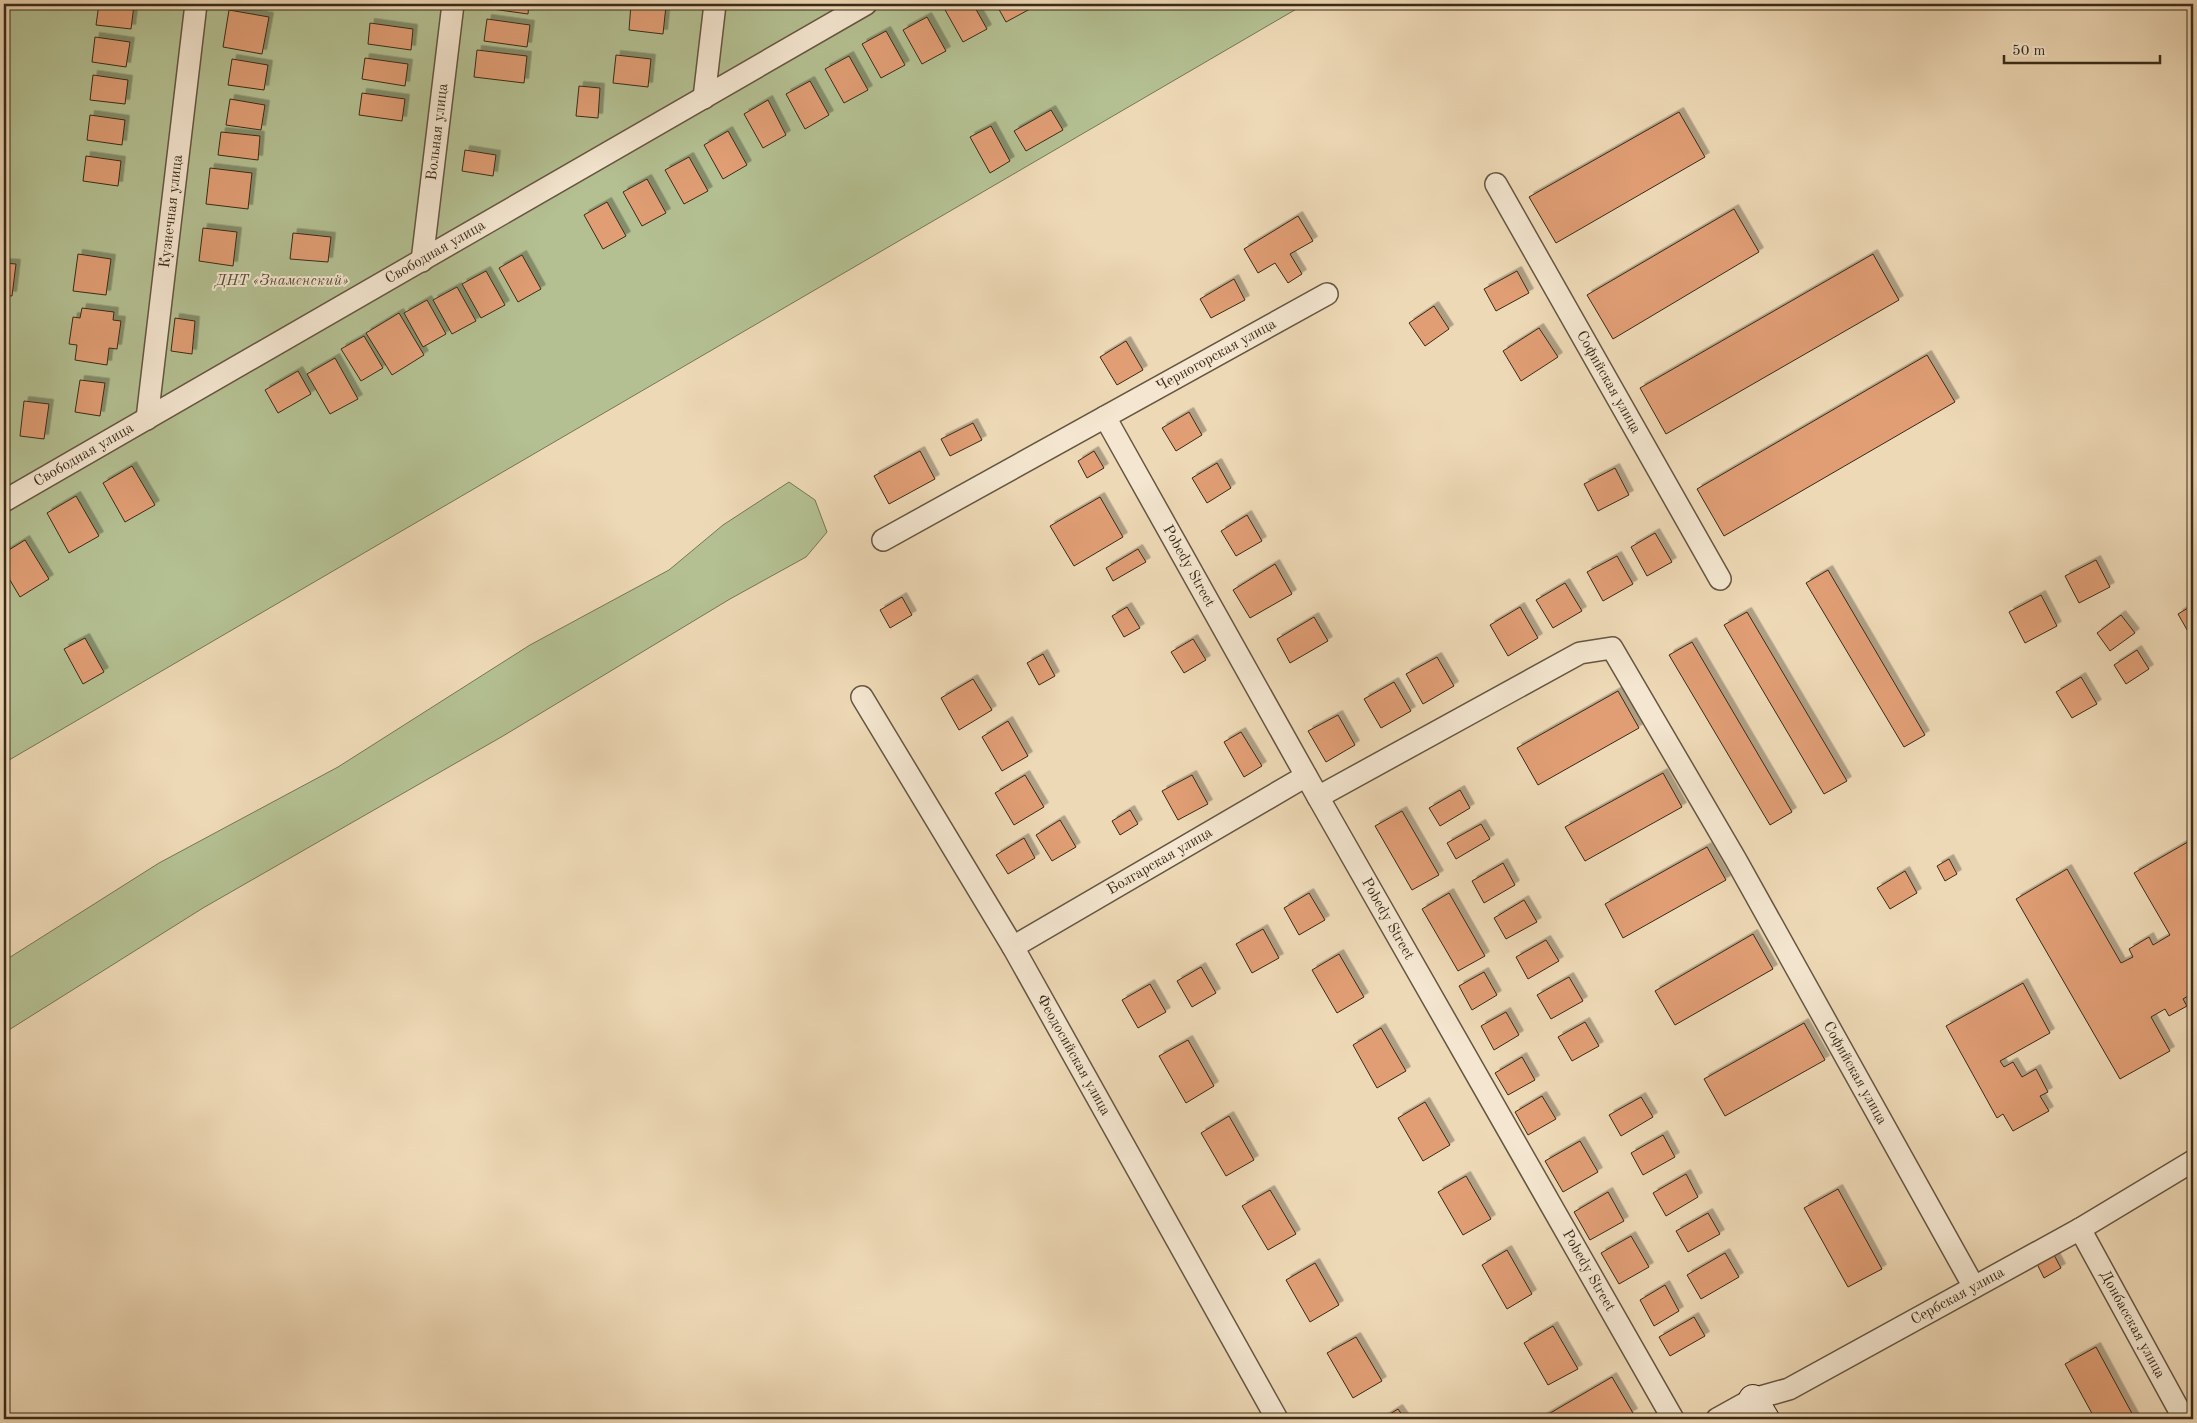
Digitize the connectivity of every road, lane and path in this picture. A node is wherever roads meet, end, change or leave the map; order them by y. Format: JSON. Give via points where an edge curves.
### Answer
{"nodes":[{"id":1,"x":196,"y":4,"type":"edge"},
{"id":2,"x":453,"y":4,"type":"edge"},
{"id":3,"x":714,"y":4,"type":"edge"},
{"id":4,"x":866,"y":4,"type":"edge"},
{"id":5,"x":704,"y":98,"type":"junction"},
{"id":6,"x":1496,"y":184,"type":"dead end"},
{"id":7,"x":422,"y":261,"type":"junction"},
{"id":8,"x":1327,"y":294,"type":"dead end"},
{"id":9,"x":1105,"y":417,"type":"junction"},
{"id":10,"x":147,"y":419,"type":"junction"},
{"id":11,"x":4,"y":501,"type":"edge"},
{"id":12,"x":883,"y":540,"type":"dead end"},
{"id":13,"x":1720,"y":579,"type":"dead end"},
{"id":14,"x":862,"y":697,"type":"dead end"},
{"id":15,"x":1306,"y":776,"type":"junction"},
{"id":16,"x":1318,"y":797,"type":"junction"},
{"id":17,"x":1013,"y":947,"type":"junction"},
{"id":18,"x":2193,"y":1161,"type":"edge"},
{"id":19,"x":2080,"y":1229,"type":"junction"},
{"id":20,"x":1974,"y":1287,"type":"junction"},
{"id":21,"x":1759,"y":1409,"type":"edge"},
{"id":22,"x":1277,"y":1419,"type":"edge"},
{"id":23,"x":1673,"y":1419,"type":"edge"},
{"id":24,"x":1717,"y":1419,"type":"edge"},
{"id":25,"x":2184,"y":1419,"type":"edge"}],
"edges":[{"from":1,"to":10,"type":"street","name":"Кузнечная улица"},
{"from":2,"to":7,"type":"street","name":"Вольная улица"},
{"from":3,"to":5,"type":"street"},
{"from":4,"to":5,"type":"street","name":"Свободная улица"},
{"from":5,"to":7,"type":"street","name":"Свободная улица"},
{"from":6,"to":13,"type":"street","name":"Софийская улица"},
{"from":7,"to":10,"type":"street","name":"Свободная улица"},
{"from":8,"to":9,"type":"street","name":"Черногорская улица"},
{"from":9,"to":12,"type":"street","name":"Черногорская улица"},
{"from":9,"to":15,"type":"street","name":"Pobedy Street"},
{"from":10,"to":11,"type":"street","name":"Свободная улица"},
{"from":14,"to":17,"type":"street","name":"Феодосийская улица"},
{"from":15,"to":16,"type":"street","name":"Pobedy Street"},
{"from":15,"to":17,"type":"street","name":"Болгарская улица"},
{"from":16,"to":20,"type":"street","name":"Софийская улица","via":[[1580,653],[1612,648],[1736,860]]},
{"from":16,"to":23,"type":"street","name":"Pobedy Street"},
{"from":17,"to":22,"type":"street","name":"Феодосийская улица"},
{"from":18,"to":19,"type":"street","name":"Сербская улица"},
{"from":19,"to":20,"type":"street","name":"Сербская улица"},
{"from":19,"to":25,"type":"street","name":"Донбасская улица"},
{"from":20,"to":21,"type":"street","name":"Сербская улица","via":[[1788,1389]]},
{"from":21,"to":24,"type":"street","name":"Сербская улица"}]}
